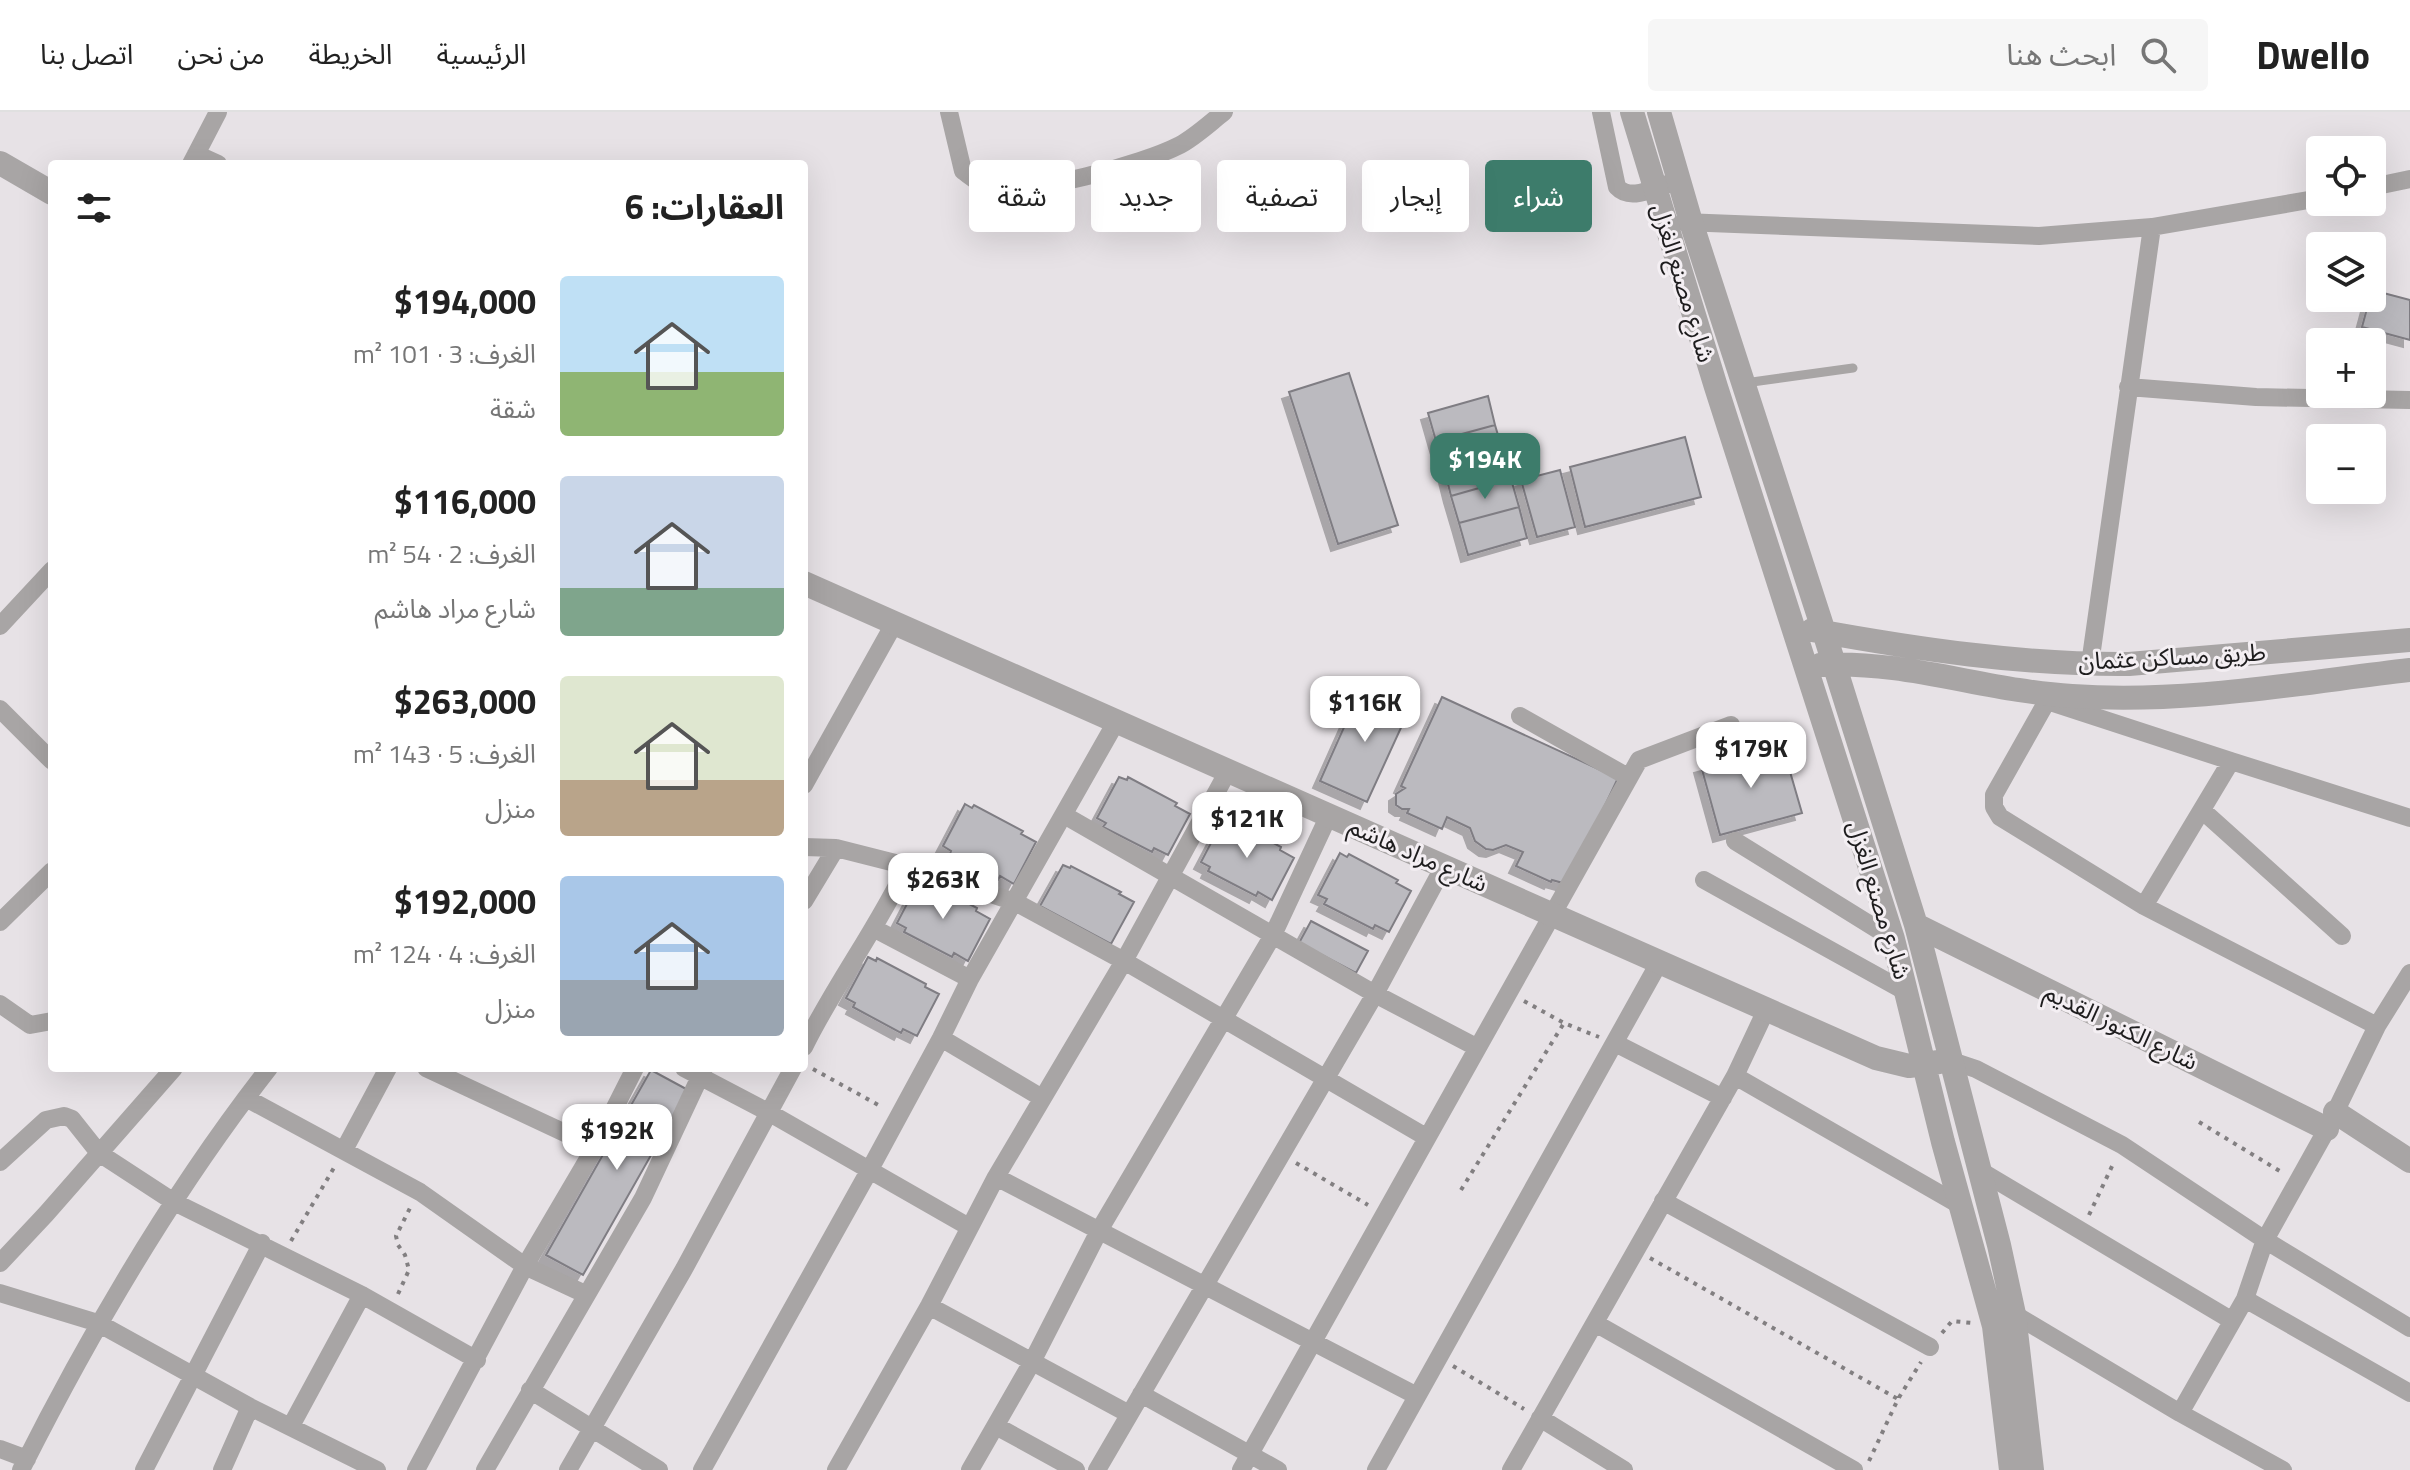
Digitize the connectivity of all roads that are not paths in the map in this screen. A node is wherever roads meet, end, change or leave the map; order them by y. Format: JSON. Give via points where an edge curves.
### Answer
{"nodes":[{"id":1,"x":218,"y":112,"type":"edge"},
{"id":2,"x":949,"y":112,"type":"edge"},
{"id":3,"x":1224,"y":112,"type":"edge"},
{"id":4,"x":1601,"y":112,"type":"edge"},
{"id":5,"x":1632,"y":112,"type":"edge"},
{"id":6,"x":1659,"y":112,"type":"edge"},
{"id":7,"x":193,"y":159,"type":"edge"},
{"id":8,"x":0,"y":163,"type":"edge"},
{"id":9,"x":2410,"y":179,"type":"edge"},
{"id":10,"x":1678,"y":181,"type":"junction"},
{"id":11,"x":2386,"y":184,"type":"edge"},
{"id":12,"x":1654,"y":188,"type":"junction"},
{"id":13,"x":48,"y":191,"type":"edge"},
{"id":14,"x":2306,"y":200,"type":"edge"},
{"id":15,"x":1664,"y":221,"type":"junction"},
{"id":16,"x":1691,"y":222,"type":"junction"},
{"id":17,"x":2152,"y":227,"type":"junction"},
{"id":18,"x":1853,"y":368,"type":"dead end"},
{"id":19,"x":1743,"y":383,"type":"junction"},
{"id":20,"x":1716,"y":387,"type":"junction"},
{"id":21,"x":2128,"y":387,"type":"junction"},
{"id":22,"x":2409,"y":400,"type":"edge"},
{"id":23,"x":48,"y":574,"type":"edge"},
{"id":24,"x":808,"y":585,"type":"edge"},
{"id":25,"x":894,"y":624,"type":"junction"},
{"id":26,"x":0,"y":626,"type":"edge"},
{"id":27,"x":1792,"y":626,"type":"junction"},
{"id":28,"x":1824,"y":632,"type":"junction"},
{"id":29,"x":2410,"y":640,"type":"edge"},
{"id":30,"x":1881,"y":654,"type":"junction"},
{"id":31,"x":2090,"y":664,"type":"junction"},
{"id":32,"x":1835,"y":665,"type":"junction"},
{"id":33,"x":1805,"y":666,"type":"junction"},
{"id":34,"x":2410,"y":670,"type":"edge"},
{"id":35,"x":2048,"y":697,"type":"junction"},
{"id":36,"x":0,"y":709,"type":"edge"},
{"id":37,"x":1520,"y":716,"type":"dead end"},
{"id":38,"x":1116,"y":722,"type":"junction"},
{"id":39,"x":1731,"y":725,"type":"dead end"},
{"id":40,"x":48,"y":757,"type":"edge"},
{"id":41,"x":2231,"y":761,"type":"junction"},
{"id":42,"x":1228,"y":771,"type":"junction"},
{"id":43,"x":1628,"y":777,"type":"junction"},
{"id":44,"x":808,"y":778,"type":"edge"},
{"id":45,"x":2203,"y":811,"type":"junction"},
{"id":46,"x":1064,"y":815,"type":"junction"},
{"id":47,"x":1329,"y":815,"type":"junction"},
{"id":48,"x":2410,"y":818,"type":"edge"},
{"id":49,"x":1735,"y":841,"type":"dead end"},
{"id":50,"x":808,"y":847,"type":"edge"},
{"id":51,"x":836,"y":848,"type":"junction"},
{"id":52,"x":907,"y":866,"type":"junction"},
{"id":53,"x":1444,"y":866,"type":"junction"},
{"id":54,"x":48,"y":875,"type":"edge"},
{"id":55,"x":1171,"y":875,"type":"junction"},
{"id":56,"x":1704,"y":880,"type":"dead end"},
{"id":57,"x":808,"y":894,"type":"edge"},
{"id":58,"x":1015,"y":902,"type":"junction"},
{"id":59,"x":2144,"y":906,"type":"junction"},
{"id":60,"x":1551,"y":913,"type":"junction"},
{"id":61,"x":0,"y":922,"type":"edge"},
{"id":62,"x":1916,"y":925,"type":"junction"},
{"id":63,"x":875,"y":929,"type":"junction"},
{"id":64,"x":1273,"y":935,"type":"junction"},
{"id":65,"x":2342,"y":936,"type":"dead end"},
{"id":66,"x":1893,"y":939,"type":"junction"},
{"id":67,"x":1124,"y":961,"type":"junction"},
{"id":68,"x":1660,"y":961,"type":"junction"},
{"id":69,"x":2410,"y":973,"type":"edge"},
{"id":70,"x":970,"y":979,"type":"junction"},
{"id":71,"x":1908,"y":993,"type":"junction"},
{"id":72,"x":1375,"y":994,"type":"junction"},
{"id":73,"x":0,"y":1004,"type":"edge"},
{"id":74,"x":1767,"y":1008,"type":"junction"},
{"id":75,"x":811,"y":1012,"type":"edge"},
{"id":76,"x":1224,"y":1020,"type":"junction"},
{"id":77,"x":48,"y":1022,"type":"edge"},
{"id":78,"x":2377,"y":1026,"type":"junction"},
{"id":79,"x":941,"y":1038,"type":"junction"},
{"id":80,"x":1615,"y":1043,"type":"junction"},
{"id":81,"x":1476,"y":1047,"type":"junction"},
{"id":82,"x":1949,"y":1060,"type":"junction"},
{"id":83,"x":1924,"y":1064,"type":"junction"},
{"id":84,"x":170,"y":1072,"type":"edge"},
{"id":85,"x":266,"y":1072,"type":"edge"},
{"id":86,"x":386,"y":1072,"type":"edge"},
{"id":87,"x":435,"y":1072,"type":"edge"},
{"id":88,"x":633,"y":1072,"type":"edge"},
{"id":89,"x":695,"y":1072,"type":"edge"},
{"id":90,"x":697,"y":1072,"type":"edge"},
{"id":91,"x":791,"y":1072,"type":"edge"},
{"id":92,"x":1735,"y":1076,"type":"junction"},
{"id":93,"x":1324,"y":1077,"type":"junction"},
{"id":94,"x":246,"y":1098,"type":"junction"},
{"id":95,"x":1042,"y":1098,"type":"junction"},
{"id":96,"x":1723,"y":1098,"type":"junction"},
{"id":97,"x":768,"y":1112,"type":"junction"},
{"id":98,"x":2331,"y":1120,"type":"junction"},
{"id":99,"x":1426,"y":1137,"type":"junction"},
{"id":100,"x":595,"y":1147,"type":"junction"},
{"id":101,"x":5,"y":1150,"type":"edge"},
{"id":102,"x":344,"y":1150,"type":"junction"},
{"id":103,"x":99,"y":1153,"type":"junction"},
{"id":104,"x":2410,"y":1161,"type":"edge"},
{"id":105,"x":1979,"y":1170,"type":"junction"},
{"id":106,"x":869,"y":1171,"type":"junction"},
{"id":107,"x":996,"y":1177,"type":"junction"},
{"id":108,"x":1663,"y":1201,"type":"junction"},
{"id":109,"x":174,"y":1202,"type":"junction"},
{"id":110,"x":1963,"y":1207,"type":"junction"},
{"id":111,"x":969,"y":1227,"type":"junction"},
{"id":112,"x":1100,"y":1229,"type":"junction"},
{"id":113,"x":2265,"y":1240,"type":"junction"},
{"id":114,"x":262,"y":1243,"type":"junction"},
{"id":115,"x":0,"y":1263,"type":"edge"},
{"id":116,"x":525,"y":1266,"type":"junction"},
{"id":117,"x":1203,"y":1286,"type":"junction"},
{"id":118,"x":0,"y":1293,"type":"edge"},
{"id":119,"x":585,"y":1294,"type":"junction"},
{"id":120,"x":362,"y":1295,"type":"junction"},
{"id":121,"x":2245,"y":1299,"type":"junction"},
{"id":122,"x":929,"y":1306,"type":"junction"},
{"id":123,"x":2004,"y":1320,"type":"junction"},
{"id":124,"x":2231,"y":1320,"type":"junction"},
{"id":125,"x":98,"y":1323,"type":"junction"},
{"id":126,"x":1595,"y":1323,"type":"junction"},
{"id":127,"x":2410,"y":1328,"type":"edge"},
{"id":128,"x":1313,"y":1344,"type":"junction"},
{"id":129,"x":1930,"y":1347,"type":"road end"},
{"id":130,"x":477,"y":1360,"type":"junction"},
{"id":131,"x":1032,"y":1362,"type":"junction"},
{"id":132,"x":194,"y":1374,"type":"junction"},
{"id":133,"x":530,"y":1390,"type":"junction"},
{"id":134,"x":2410,"y":1393,"type":"edge"},
{"id":135,"x":1141,"y":1394,"type":"junction"},
{"id":136,"x":1417,"y":1396,"type":"junction"},
{"id":137,"x":250,"y":1407,"type":"junction"},
{"id":138,"x":2180,"y":1413,"type":"junction"},
{"id":139,"x":1129,"y":1414,"type":"junction"},
{"id":140,"x":1540,"y":1418,"type":"junction"},
{"id":141,"x":291,"y":1426,"type":"junction"},
{"id":142,"x":996,"y":1426,"type":"junction"},
{"id":143,"x":592,"y":1427,"type":"junction"},
{"id":144,"x":0,"y":1449,"type":"edge"},
{"id":145,"x":1245,"y":1462,"type":"edge"},
{"id":146,"x":24,"y":1465,"type":"edge"},
{"id":147,"x":358,"y":1466,"type":"edge"},
{"id":148,"x":144,"y":1470,"type":"edge"},
{"id":149,"x":222,"y":1470,"type":"edge"},
{"id":150,"x":377,"y":1470,"type":"edge"},
{"id":151,"x":416,"y":1470,"type":"edge"},
{"id":152,"x":485,"y":1470,"type":"edge"},
{"id":153,"x":568,"y":1470,"type":"edge"},
{"id":154,"x":659,"y":1470,"type":"edge"},
{"id":155,"x":702,"y":1470,"type":"edge"},
{"id":156,"x":836,"y":1470,"type":"edge"},
{"id":157,"x":970,"y":1470,"type":"edge"},
{"id":158,"x":1076,"y":1470,"type":"edge"},
{"id":159,"x":1097,"y":1470,"type":"edge"},
{"id":160,"x":1278,"y":1470,"type":"edge"},
{"id":161,"x":1376,"y":1470,"type":"edge"},
{"id":162,"x":1511,"y":1470,"type":"edge"},
{"id":163,"x":1624,"y":1470,"type":"edge"},
{"id":164,"x":1854,"y":1470,"type":"edge"},
{"id":165,"x":2011,"y":1470,"type":"edge"},
{"id":166,"x":2032,"y":1470,"type":"edge"},
{"id":167,"x":2283,"y":1470,"type":"edge"}],
"edges":[{"from":1,"to":7,"type":"street"},
{"from":2,"to":3,"type":"street","via":[[963,171],[986,187],[1016,188],[1138,161],[1181,145]]},
{"from":4,"to":12,"type":"street","via":[[1617,187],[1630,195]]},
{"from":5,"to":12,"type":"street","name":"شارع مصنع الغزل"},
{"from":6,"to":10,"type":"street","name":"شارع مصنع الغزل"},
{"from":8,"to":13,"type":"street"},
{"from":9,"to":11,"type":"street"},
{"from":10,"to":12,"type":"street"},
{"from":10,"to":16,"type":"street","name":"شارع مصنع الغزل"},
{"from":12,"to":15,"type":"street","name":"شارع مصنع الغزل"},
{"from":14,"to":17,"type":"street"},
{"from":15,"to":16,"type":"street"},
{"from":15,"to":20,"type":"street","name":"شارع مصنع الغزل"},
{"from":16,"to":17,"type":"street","via":[[2039,236]]},
{"from":16,"to":19,"type":"street","name":"شارع مصنع الغزل"},
{"from":17,"to":21,"type":"street"},
{"from":18,"to":19,"type":"lane"},
{"from":19,"to":20,"type":"street"},
{"from":19,"to":28,"type":"street","name":"شارع مصنع الغزل"},
{"from":20,"to":27,"type":"street","name":"شارع مصنع الغزل"},
{"from":21,"to":22,"type":"street","via":[[2256,397]]},
{"from":21,"to":31,"type":"street"},
{"from":23,"to":26,"type":"street"},
{"from":24,"to":25,"type":"street","name":"شارع مراد هاشم"},
{"from":25,"to":38,"type":"street","name":"شارع مراد هاشم"},
{"from":25,"to":44,"type":"street"},
{"from":27,"to":28,"type":"street","name":"طريق مساكن عثمان"},
{"from":27,"to":33,"type":"street","name":"شارع مصنع الغزل"},
{"from":28,"to":30,"type":"street","name":"طريق مساكن عثمان"},
{"from":28,"to":32,"type":"street","name":"شارع مصنع الغزل"},
{"from":29,"to":31,"type":"street","name":"طريق مساكن عثمان"},
{"from":30,"to":31,"type":"street","name":"طريق مساكن عثمان"},
{"from":30,"to":32,"type":"street","name":"طريق مساكن عثمان"},
{"from":30,"to":35,"type":"street","name":"طريق مساكن عثمان"},
{"from":32,"to":33,"type":"street","name":"طريق مساكن عثمان"},
{"from":32,"to":62,"type":"street","name":"شارع مصنع الغزل"},
{"from":33,"to":66,"type":"street","name":"شارع مصنع الغزل"},
{"from":34,"to":35,"type":"street","name":"طريق مساكن عثمان","via":[[2178,696]]},
{"from":35,"to":41,"type":"street"},
{"from":35,"to":59,"type":"street","via":[[1994,795],[1994,807],[2000,817]]},
{"from":36,"to":40,"type":"street"},
{"from":37,"to":43,"type":"street"},
{"from":38,"to":42,"type":"street","name":"شارع مراد هاشم"},
{"from":38,"to":46,"type":"street"},
{"from":39,"to":43,"type":"street","via":[[1639,760]]},
{"from":41,"to":45,"type":"street"},
{"from":41,"to":48,"type":"street"},
{"from":42,"to":47,"type":"street","name":"شارع مراد هاشم"},
{"from":42,"to":55,"type":"street"},
{"from":43,"to":60,"type":"street"},
{"from":45,"to":59,"type":"street"},
{"from":45,"to":65,"type":"street"},
{"from":46,"to":55,"type":"street"},
{"from":46,"to":58,"type":"street"},
{"from":47,"to":53,"type":"street","name":"شارع مراد هاشم"},
{"from":47,"to":64,"type":"street"},
{"from":49,"to":66,"type":"street"},
{"from":50,"to":51,"type":"street"},
{"from":51,"to":52,"type":"street"},
{"from":51,"to":57,"type":"street"},
{"from":52,"to":58,"type":"street"},
{"from":52,"to":63,"type":"street"},
{"from":53,"to":60,"type":"street","name":"شارع مراد هاشم"},
{"from":53,"to":72,"type":"street"},
{"from":54,"to":61,"type":"street"},
{"from":55,"to":64,"type":"street"},
{"from":55,"to":67,"type":"street"},
{"from":56,"to":71,"type":"street"},
{"from":58,"to":67,"type":"street"},
{"from":58,"to":70,"type":"street"},
{"from":59,"to":78,"type":"street"},
{"from":60,"to":68,"type":"street","name":"شارع مراد هاشم"},
{"from":60,"to":81,"type":"street"},
{"from":62,"to":82,"type":"street","name":"شارع مصنع الغزل"},
{"from":62,"to":98,"type":"street","name":"شارع الكنوز القديم"},
{"from":63,"to":70,"type":"street"},
{"from":63,"to":75,"type":"street"},
{"from":64,"to":72,"type":"street"},
{"from":64,"to":76,"type":"street"},
{"from":66,"to":71,"type":"street","name":"شارع مصنع الغزل"},
{"from":67,"to":76,"type":"street"},
{"from":67,"to":95,"type":"street"},
{"from":68,"to":74,"type":"street","name":"شارع مراد هاشم"},
{"from":68,"to":80,"type":"street"},
{"from":69,"to":78,"type":"street"},
{"from":70,"to":79,"type":"street"},
{"from":71,"to":83,"type":"street","name":"شارع مصنع الغزل"},
{"from":72,"to":81,"type":"street"},
{"from":72,"to":93,"type":"street"},
{"from":73,"to":77,"type":"street","via":[[30,1025]]},
{"from":74,"to":83,"type":"street","name":"شارع مراد هاشم","via":[[1893,1064]]},
{"from":74,"to":92,"type":"street"},
{"from":76,"to":93,"type":"street"},
{"from":76,"to":112,"type":"street"},
{"from":78,"to":98,"type":"street"},
{"from":79,"to":95,"type":"street"},
{"from":79,"to":106,"type":"street"},
{"from":80,"to":96,"type":"street"},
{"from":80,"to":136,"type":"street"},
{"from":81,"to":99,"type":"street"},
{"from":82,"to":83,"type":"street","name":"شارع مراد هاشم"},
{"from":82,"to":105,"type":"street","name":"شارع مصنع الغزل"},
{"from":82,"to":113,"type":"street","via":[[2122,1145]]},
{"from":83,"to":110,"type":"street","name":"شارع مصنع الغزل"},
{"from":84,"to":103,"type":"street"},
{"from":85,"to":94,"type":"street"},
{"from":86,"to":102,"type":"street"},
{"from":87,"to":100,"type":"street"},
{"from":88,"to":100,"type":"street"},
{"from":89,"to":119,"type":"street","via":[[643,1198]]},
{"from":90,"to":97,"type":"street"},
{"from":91,"to":97,"type":"street"},
{"from":92,"to":96,"type":"street"},
{"from":92,"to":110,"type":"street"},
{"from":93,"to":99,"type":"street"},
{"from":93,"to":117,"type":"street"},
{"from":94,"to":102,"type":"street"},
{"from":94,"to":109,"type":"street"},
{"from":95,"to":107,"type":"street"},
{"from":96,"to":108,"type":"street"},
{"from":97,"to":106,"type":"street"},
{"from":97,"to":143,"type":"street"},
{"from":98,"to":104,"type":"street","name":"شارع الكنوز القديم"},
{"from":98,"to":113,"type":"street"},
{"from":99,"to":128,"type":"street"},
{"from":100,"to":116,"type":"street"},
{"from":101,"to":103,"type":"street","via":[[46,1120],[64,1116]]},
{"from":102,"to":116,"type":"street","via":[[420,1192]]},
{"from":103,"to":109,"type":"street"},
{"from":103,"to":115,"type":"street"},
{"from":105,"to":123,"type":"street","name":"شارع مصنع الغزل","via":[[1999,1245]]},
{"from":105,"to":124,"type":"street"},
{"from":106,"to":111,"type":"street"},
{"from":106,"to":155,"type":"street"},
{"from":107,"to":111,"type":"street"},
{"from":107,"to":112,"type":"street"},
{"from":108,"to":126,"type":"street"},
{"from":108,"to":129,"type":"street"},
{"from":109,"to":114,"type":"street"},
{"from":109,"to":125,"type":"street"},
{"from":110,"to":123,"type":"street","name":"شارع مصنع الغزل"},
{"from":111,"to":122,"type":"street"},
{"from":112,"to":117,"type":"street"},
{"from":112,"to":131,"type":"street"},
{"from":113,"to":121,"type":"street"},
{"from":113,"to":127,"type":"street"},
{"from":114,"to":120,"type":"street"},
{"from":114,"to":132,"type":"street"},
{"from":116,"to":119,"type":"street"},
{"from":116,"to":130,"type":"street"},
{"from":117,"to":128,"type":"street"},
{"from":117,"to":135,"type":"street"},
{"from":118,"to":125,"type":"street"},
{"from":119,"to":133,"type":"street"},
{"from":120,"to":130,"type":"street"},
{"from":120,"to":141,"type":"street"},
{"from":121,"to":124,"type":"street"},
{"from":121,"to":134,"type":"street"},
{"from":122,"to":131,"type":"street"},
{"from":122,"to":156,"type":"street"},
{"from":123,"to":138,"type":"street"},
{"from":123,"to":165,"type":"street","name":"شارع مصنع الغزل"},
{"from":123,"to":166,"type":"street","name":"شارع مصنع الغزل"},
{"from":124,"to":138,"type":"street"},
{"from":125,"to":132,"type":"street"},
{"from":125,"to":146,"type":"street"},
{"from":126,"to":140,"type":"street"},
{"from":126,"to":164,"type":"street"},
{"from":128,"to":136,"type":"street"},
{"from":128,"to":145,"type":"street"},
{"from":130,"to":151,"type":"street"},
{"from":131,"to":139,"type":"street"},
{"from":131,"to":142,"type":"street"},
{"from":132,"to":137,"type":"street"},
{"from":132,"to":148,"type":"street"},
{"from":133,"to":143,"type":"street"},
{"from":133,"to":152,"type":"street"},
{"from":135,"to":139,"type":"street"},
{"from":135,"to":145,"type":"street"},
{"from":136,"to":161,"type":"street"},
{"from":137,"to":141,"type":"street"},
{"from":137,"to":149,"type":"street"},
{"from":138,"to":167,"type":"street"},
{"from":139,"to":159,"type":"street"},
{"from":140,"to":162,"type":"street"},
{"from":140,"to":163,"type":"street"},
{"from":141,"to":147,"type":"street"},
{"from":142,"to":157,"type":"street"},
{"from":142,"to":158,"type":"street"},
{"from":143,"to":153,"type":"street"},
{"from":143,"to":154,"type":"street"},
{"from":144,"to":146,"type":"street"},
{"from":145,"to":160,"type":"street"},
{"from":147,"to":150,"type":"street"}]}
